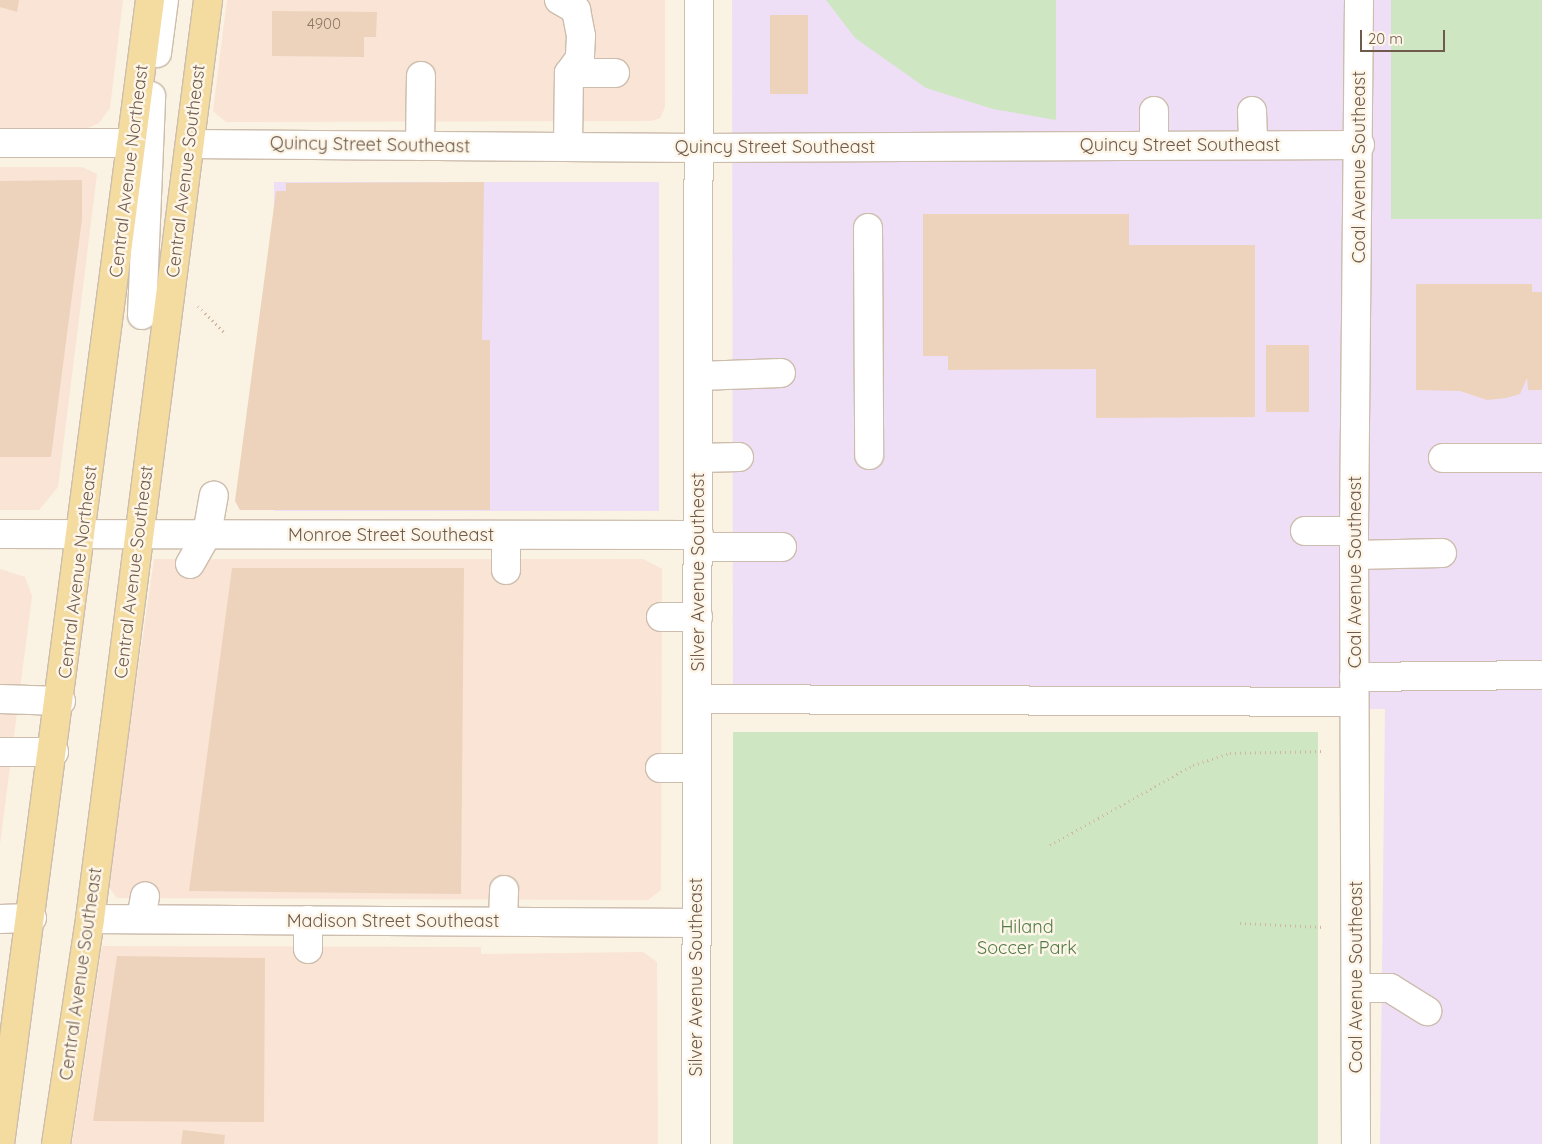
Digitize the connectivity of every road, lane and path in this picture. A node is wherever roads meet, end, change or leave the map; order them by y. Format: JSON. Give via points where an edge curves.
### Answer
{"nodes":[{"id":1,"x":150,"y":0,"type":"edge"},
{"id":2,"x":164,"y":0,"type":"edge"},
{"id":3,"x":208,"y":0,"type":"edge"},
{"id":4,"x":559,"y":0,"type":"edge"},
{"id":5,"x":698,"y":0,"type":"edge"},
{"id":6,"x":1359,"y":0,"type":"edge"},
{"id":7,"x":569,"y":74,"type":"junction"},
{"id":8,"x":614,"y":74,"type":"dead end"},
{"id":9,"x":421,"y":76,"type":"dead end"},
{"id":10,"x":1154,"y":111,"type":"dead end"},
{"id":11,"x":1252,"y":111,"type":"dead end"},
{"id":12,"x":0,"y":143,"type":"edge"},
{"id":13,"x":133,"y":143,"type":"junction"},
{"id":14,"x":190,"y":144,"type":"junction"},
{"id":15,"x":1154,"y":145,"type":"junction"},
{"id":16,"x":1360,"y":145,"type":"junction"},
{"id":17,"x":420,"y":146,"type":"junction"},
{"id":18,"x":1253,"y":146,"type":"junction"},
{"id":19,"x":568,"y":147,"type":"junction"},
{"id":20,"x":699,"y":148,"type":"junction"},
{"id":21,"x":868,"y":228,"type":"dead end"},
{"id":22,"x":196,"y":305,"type":"dead end"},
{"id":23,"x":142,"y":315,"type":"dead end"},
{"id":24,"x":225,"y":333,"type":"dead end"},
{"id":25,"x":781,"y":373,"type":"dead end"},
{"id":26,"x":699,"y":376,"type":"junction"},
{"id":27,"x":868,"y":455,"type":"dead end"},
{"id":28,"x":739,"y":457,"type":"dead end"},
{"id":29,"x":699,"y":458,"type":"junction"},
{"id":30,"x":1443,"y":458,"type":"dead end"},
{"id":31,"x":1542,"y":458,"type":"edge"},
{"id":32,"x":214,"y":496,"type":"dead end"},
{"id":33,"x":1305,"y":531,"type":"dead end"},
{"id":34,"x":0,"y":534,"type":"edge"},
{"id":35,"x":83,"y":534,"type":"junction"},
{"id":36,"x":140,"y":534,"type":"junction"},
{"id":37,"x":207,"y":534,"type":"junction"},
{"id":38,"x":506,"y":535,"type":"junction"},
{"id":39,"x":699,"y":541,"type":"junction"},
{"id":40,"x":1354,"y":543,"type":"junction"},
{"id":41,"x":782,"y":547,"type":"dead end"},
{"id":42,"x":1442,"y":553,"type":"dead end"},
{"id":43,"x":190,"y":564,"type":"dead end"},
{"id":44,"x":506,"y":570,"type":"dead end"},
{"id":45,"x":661,"y":616,"type":"dead end"},
{"id":46,"x":698,"y":617,"type":"junction"},
{"id":47,"x":1542,"y":675,"type":"edge"},
{"id":48,"x":1354,"y":690,"type":"junction"},
{"id":49,"x":0,"y":699,"type":"edge"},
{"id":50,"x":698,"y":699,"type":"junction"},
{"id":51,"x":61,"y":701,"type":"junction"},
{"id":52,"x":1324,"y":751,"type":"dead end"},
{"id":53,"x":0,"y":752,"type":"edge"},
{"id":54,"x":54,"y":752,"type":"junction"},
{"id":55,"x":660,"y":768,"type":"dead end"},
{"id":56,"x":697,"y":768,"type":"junction"},
{"id":57,"x":1050,"y":846,"type":"dead end"},
{"id":58,"x":504,"y":890,"type":"dead end"},
{"id":59,"x":32,"y":918,"type":"junction"},
{"id":60,"x":0,"y":919,"type":"edge"},
{"id":61,"x":90,"y":919,"type":"junction"},
{"id":62,"x":308,"y":920,"type":"junction"},
{"id":63,"x":503,"y":921,"type":"junction"},
{"id":64,"x":696,"y":923,"type":"junction"},
{"id":65,"x":1240,"y":923,"type":"dead end"},
{"id":66,"x":1325,"y":927,"type":"dead end"},
{"id":67,"x":308,"y":949,"type":"dead end"},
{"id":68,"x":1356,"y":988,"type":"junction"},
{"id":69,"x":1427,"y":1010,"type":"dead end"},
{"id":70,"x":0,"y":1144,"type":"edge"},
{"id":71,"x":56,"y":1144,"type":"edge"},
{"id":72,"x":696,"y":1144,"type":"edge"},
{"id":73,"x":1356,"y":1144,"type":"edge"}],
"edges":[{"from":1,"to":13,"type":"main road","name":"Central Avenue Northeast"},
{"from":2,"to":23,"type":"street","name":"Central Avenue Northeast","via":[[147,131]]},
{"from":3,"to":14,"type":"main road","name":"Central Avenue Southeast"},
{"from":4,"to":7,"type":"street","via":[[576,10],[581,36],[580,58]]},
{"from":5,"to":20,"type":"street","name":"Silver Avenue Southeast"},
{"from":6,"to":16,"type":"street","name":"Coal Avenue Southeast"},
{"from":7,"to":8,"type":"street"},
{"from":7,"to":19,"type":"street"},
{"from":9,"to":17,"type":"street"},
{"from":10,"to":15,"type":"street"},
{"from":11,"to":18,"type":"street"},
{"from":12,"to":13,"type":"street"},
{"from":13,"to":35,"type":"main road","name":"Central Avenue Northeast"},
{"from":14,"to":17,"type":"street","name":"Quincy Street Southeast"},
{"from":14,"to":36,"type":"main road","name":"Central Avenue Southeast"},
{"from":15,"to":18,"type":"street","name":"Quincy Street Southeast"},
{"from":15,"to":20,"type":"street","name":"Quincy Street Southeast"},
{"from":16,"to":18,"type":"street","name":"Quincy Street Southeast"},
{"from":16,"to":40,"type":"street","name":"Coal Avenue Southeast"},
{"from":17,"to":19,"type":"street","name":"Quincy Street Southeast"},
{"from":19,"to":20,"type":"street","name":"Quincy Street Southeast"},
{"from":20,"to":26,"type":"street","name":"Silver Avenue Southeast"},
{"from":21,"to":27,"type":"street"},
{"from":22,"to":24,"type":"path"},
{"from":25,"to":26,"type":"street"},
{"from":26,"to":29,"type":"street","name":"Silver Avenue Southeast"},
{"from":28,"to":29,"type":"street"},
{"from":29,"to":39,"type":"street","name":"Silver Avenue Southeast"},
{"from":30,"to":31,"type":"street"},
{"from":32,"to":37,"type":"street"},
{"from":33,"to":40,"type":"street"},
{"from":34,"to":35,"type":"street","name":"Monroe Street Southeast"},
{"from":35,"to":36,"type":"street","name":"Monroe Street Southeast"},
{"from":35,"to":51,"type":"main road","name":"Central Avenue Northeast"},
{"from":36,"to":37,"type":"street","name":"Monroe Street Southeast"},
{"from":36,"to":61,"type":"main road","name":"Central Avenue Southeast"},
{"from":37,"to":38,"type":"street","name":"Monroe Street Southeast"},
{"from":37,"to":43,"type":"street"},
{"from":38,"to":39,"type":"street","name":"Monroe Street Southeast"},
{"from":38,"to":44,"type":"street"},
{"from":39,"to":41,"type":"street","name":"Monroe Street Southeast"},
{"from":39,"to":46,"type":"street","name":"Silver Avenue Southeast"},
{"from":40,"to":42,"type":"street"},
{"from":40,"to":48,"type":"street","name":"Coal Avenue Southeast"},
{"from":45,"to":46,"type":"street"},
{"from":46,"to":50,"type":"street","name":"Silver Avenue Southeast"},
{"from":47,"to":48,"type":"street"},
{"from":48,"to":50,"type":"street"},
{"from":48,"to":68,"type":"street","name":"Coal Avenue Southeast"},
{"from":49,"to":51,"type":"street"},
{"from":50,"to":56,"type":"street","name":"Silver Avenue Southeast"},
{"from":51,"to":54,"type":"main road","name":"Central Avenue Northeast"},
{"from":52,"to":57,"type":"path","via":[[1230,753],[1193,765]]},
{"from":53,"to":54,"type":"street"},
{"from":54,"to":59,"type":"main road","name":"Central Avenue Northeast"},
{"from":55,"to":56,"type":"street"},
{"from":56,"to":64,"type":"street","name":"Silver Avenue Southeast"},
{"from":58,"to":63,"type":"street"},
{"from":59,"to":60,"type":"street"},
{"from":59,"to":70,"type":"main road","name":"Central Avenue Northeast"},
{"from":61,"to":62,"type":"street","name":"Madison Street Southeast","via":[[143,908]]},
{"from":61,"to":71,"type":"main road","name":"Central Avenue Southeast"},
{"from":62,"to":63,"type":"street","name":"Madison Street Southeast"},
{"from":62,"to":67,"type":"street"},
{"from":63,"to":64,"type":"street","name":"Madison Street Southeast"},
{"from":64,"to":72,"type":"street","name":"Silver Avenue Southeast"},
{"from":65,"to":66,"type":"path"},
{"from":68,"to":69,"type":"street","via":[[1390,988]]},
{"from":68,"to":73,"type":"street","name":"Coal Avenue Southeast"}]}
